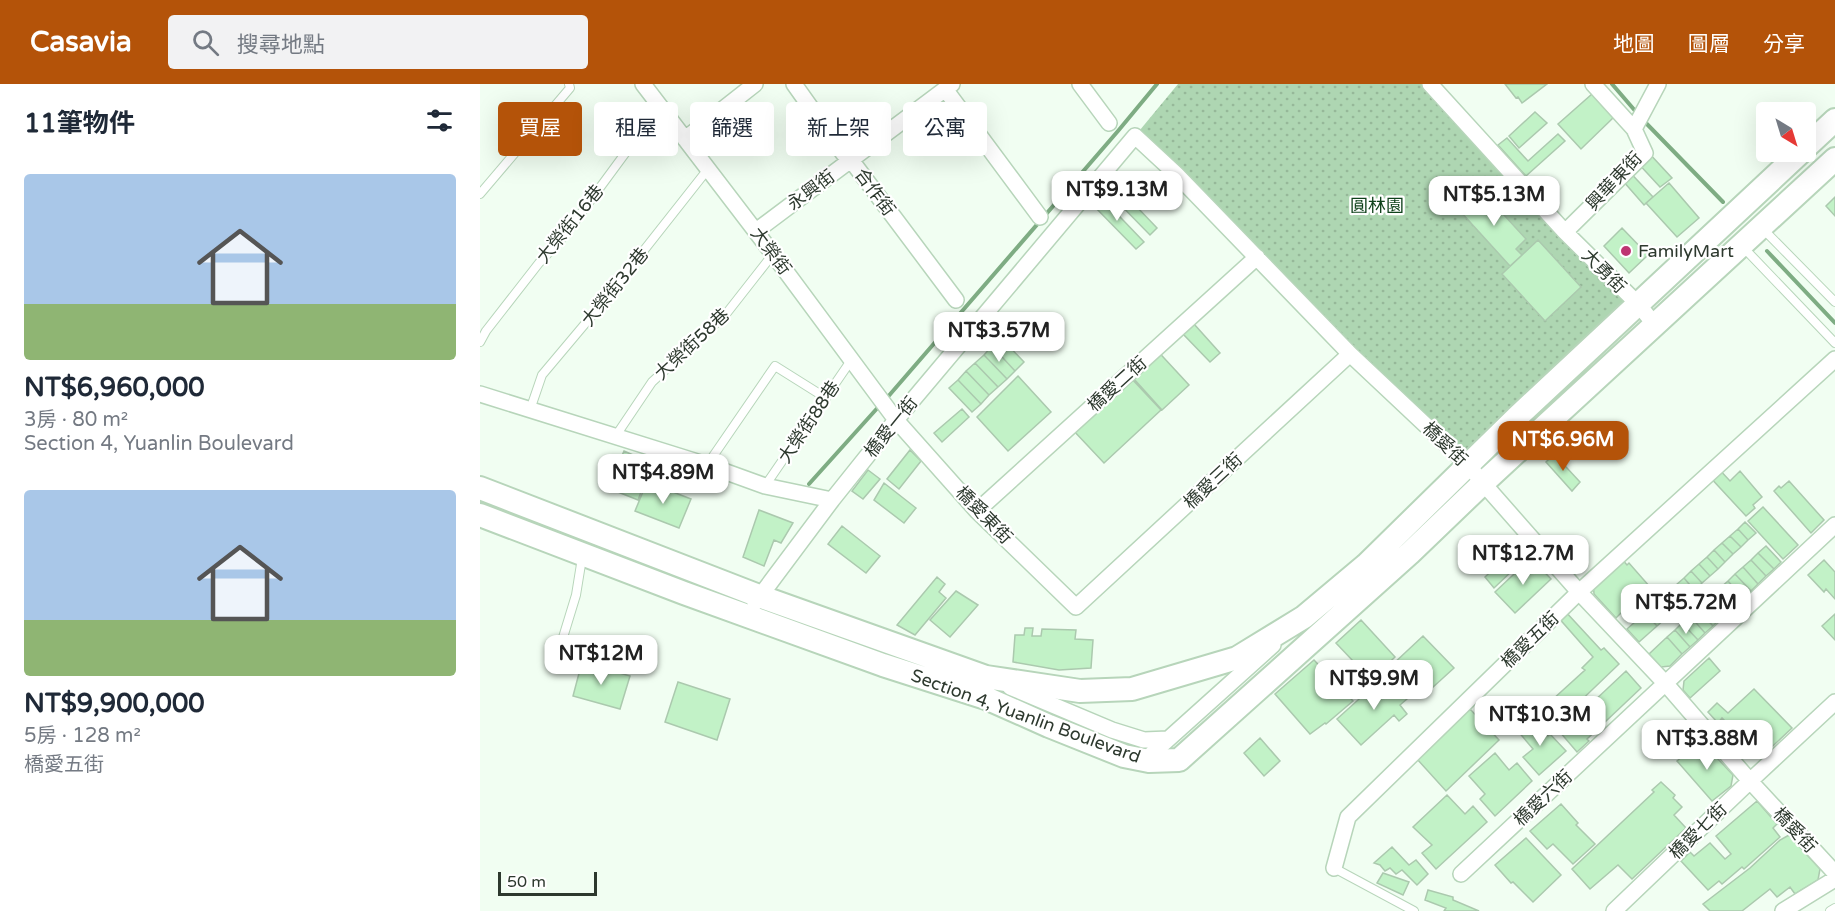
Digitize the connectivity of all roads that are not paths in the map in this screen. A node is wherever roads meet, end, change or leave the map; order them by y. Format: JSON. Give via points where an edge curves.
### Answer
{"nodes":[{"id":1,"x":569,"y":84,"type":"edge"},
{"id":2,"x":643,"y":84,"type":"edge"},
{"id":3,"x":756,"y":84,"type":"edge"},
{"id":4,"x":794,"y":84,"type":"edge"},
{"id":5,"x":1080,"y":84,"type":"edge"},
{"id":6,"x":1430,"y":84,"type":"edge"},
{"id":7,"x":1593,"y":84,"type":"edge"},
{"id":8,"x":1657,"y":84,"type":"edge"},
{"id":9,"x":948,"y":87,"type":"edge"},
{"id":10,"x":657,"y":102,"type":"edge"},
{"id":11,"x":1835,"y":120,"type":"edge"},
{"id":12,"x":1109,"y":123,"type":"dead end"},
{"id":13,"x":1635,"y":127,"type":"junction"},
{"id":14,"x":678,"y":130,"type":"edge"},
{"id":15,"x":1135,"y":136,"type":"joint"},
{"id":16,"x":1816,"y":138,"type":"edge"},
{"id":17,"x":685,"y":139,"type":"junction"},
{"id":18,"x":623,"y":156,"type":"edge"},
{"id":19,"x":1835,"y":159,"type":"edge"},
{"id":20,"x":851,"y":160,"type":"junction"},
{"id":21,"x":1790,"y":162,"type":"edge"},
{"id":22,"x":708,"y":169,"type":"junction"},
{"id":23,"x":480,"y":194,"type":"edge"},
{"id":24,"x":1040,"y":217,"type":"dead end"},
{"id":25,"x":1761,"y":227,"type":"junction"},
{"id":26,"x":756,"y":231,"type":"junction"},
{"id":27,"x":1565,"y":232,"type":"junction"},
{"id":28,"x":1742,"y":245,"type":"junction"},
{"id":29,"x":773,"y":254,"type":"junction"},
{"id":30,"x":1257,"y":257,"type":"junction"},
{"id":31,"x":956,"y":300,"type":"dead end"},
{"id":32,"x":1835,"y":302,"type":"edge"},
{"id":33,"x":1638,"y":304,"type":"junction"},
{"id":34,"x":1655,"y":325,"type":"junction"},
{"id":35,"x":480,"y":342,"type":"edge"},
{"id":36,"x":1835,"y":343,"type":"edge"},
{"id":37,"x":1350,"y":354,"type":"junction"},
{"id":38,"x":852,"y":359,"type":"junction"},
{"id":39,"x":1835,"y":359,"type":"edge"},
{"id":40,"x":480,"y":394,"type":"edge"},
{"id":41,"x":826,"y":398,"type":"junction"},
{"id":42,"x":530,"y":410,"type":"junction"},
{"id":43,"x":893,"y":415,"type":"junction"},
{"id":44,"x":615,"y":437,"type":"junction"},
{"id":45,"x":707,"y":465,"type":"junction"},
{"id":46,"x":1468,"y":465,"type":"junction"},
{"id":47,"x":1483,"y":483,"type":"junction"},
{"id":48,"x":765,"y":486,"type":"junction"},
{"id":49,"x":480,"y":488,"type":"edge"},
{"id":50,"x":832,"y":500,"type":"junction"},
{"id":51,"x":977,"y":511,"type":"junction"},
{"id":52,"x":480,"y":515,"type":"edge"},
{"id":53,"x":1835,"y":525,"type":"edge"},
{"id":54,"x":583,"y":554,"type":"junction"},
{"id":55,"x":1579,"y":592,"type":"junction"},
{"id":56,"x":759,"y":596,"type":"junction"},
{"id":57,"x":1076,"y":607,"type":"joint"},
{"id":58,"x":747,"y":615,"type":"junction"},
{"id":59,"x":1304,"y":617,"type":"junction"},
{"id":60,"x":561,"y":644,"type":"dead end"},
{"id":61,"x":986,"y":676,"type":"junction"},
{"id":62,"x":1666,"y":684,"type":"junction"},
{"id":63,"x":1835,"y":702,"type":"edge"},
{"id":64,"x":1168,"y":739,"type":"junction"},
{"id":65,"x":1145,"y":760,"type":"junction"},
{"id":66,"x":1750,"y":781,"type":"junction"},
{"id":67,"x":1334,"y":868,"type":"joint"},
{"id":68,"x":1835,"y":873,"type":"edge"},
{"id":69,"x":1461,"y":874,"type":"dead end"},
{"id":70,"x":1835,"y":879,"type":"edge"},
{"id":71,"x":1835,"y":908,"type":"edge"},
{"id":72,"x":1414,"y":911,"type":"edge"},
{"id":73,"x":1614,"y":911,"type":"edge"},
{"id":74,"x":1783,"y":911,"type":"edge"},
{"id":75,"x":1830,"y":911,"type":"edge"}],
"edges":[{"from":1,"to":23,"type":"lane"},
{"from":2,"to":10,"type":"street","name":"大榮街"},
{"from":3,"to":17,"type":"street"},
{"from":4,"to":20,"type":"street","name":"合作街"},
{"from":5,"to":12,"type":"street"},
{"from":6,"to":27,"type":"street","name":"大勇街"},
{"from":7,"to":13,"type":"street"},
{"from":8,"to":13,"type":"street"},
{"from":9,"to":20,"type":"street","name":"永興街"},
{"from":9,"to":24,"type":"street"},
{"from":11,"to":16,"type":"main road"},
{"from":13,"to":27,"type":"street","name":"興華東街","via":[[1645,153]]},
{"from":14,"to":17,"type":"street","name":"大榮街"},
{"from":15,"to":30,"type":"street","name":"橋愛街"},
{"from":15,"to":43,"type":"street","name":"橋愛一街"},
{"from":17,"to":22,"type":"street","name":"大榮街"},
{"from":18,"to":35,"type":"lane","name":"大榮街16巷"},
{"from":19,"to":25,"type":"main road","name":"Section 4, Yuanlin Boulevard"},
{"from":20,"to":26,"type":"street","name":"永興街"},
{"from":20,"to":31,"type":"street","name":"合作街"},
{"from":21,"to":33,"type":"main road","name":"Section 4, Yuanlin Boulevard"},
{"from":22,"to":26,"type":"street","name":"大榮街"},
{"from":22,"to":42,"type":"lane","name":"大榮街32巷","via":[[542,375]]},
{"from":25,"to":28,"type":"main road","name":"Section 4, Yuanlin Boulevard"},
{"from":25,"to":32,"type":"lane"},
{"from":26,"to":29,"type":"street","name":"大榮街"},
{"from":27,"to":33,"type":"street","name":"大勇街"},
{"from":28,"to":34,"type":"main road","name":"Section 4, Yuanlin Boulevard"},
{"from":28,"to":36,"type":"lane"},
{"from":29,"to":38,"type":"street","name":"大榮街"},
{"from":29,"to":44,"type":"lane","name":"大榮街58巷","via":[[726,314],[652,382]]},
{"from":30,"to":37,"type":"street","name":"橋愛街"},
{"from":30,"to":51,"type":"street","name":"橋愛二街"},
{"from":33,"to":34,"type":"street","name":"大勇街"},
{"from":33,"to":46,"type":"main road","name":"Section 4, Yuanlin Boulevard"},
{"from":34,"to":47,"type":"main road","name":"Section 4, Yuanlin Boulevard"},
{"from":37,"to":46,"type":"street","name":"橋愛街"},
{"from":37,"to":57,"type":"street","name":"橋愛三街"},
{"from":38,"to":41,"type":"lane","name":"大榮街88巷"},
{"from":38,"to":43,"type":"street","name":"大榮街"},
{"from":39,"to":55,"type":"street","name":"橋愛五街"},
{"from":40,"to":42,"type":"street"},
{"from":41,"to":45,"type":"lane","via":[[775,366]]},
{"from":41,"to":48,"type":"lane","name":"大榮街88巷"},
{"from":42,"to":44,"type":"street"},
{"from":43,"to":50,"type":"street","name":"橋愛一街"},
{"from":43,"to":51,"type":"street","name":"橋愛東街"},
{"from":44,"to":45,"type":"street"},
{"from":45,"to":48,"type":"street"},
{"from":46,"to":47,"type":"street","name":"橋愛街"},
{"from":46,"to":59,"type":"main road","name":"Section 4, Yuanlin Boulevard","via":[[1366,565]]},
{"from":47,"to":55,"type":"street","name":"橋愛街"},
{"from":47,"to":65,"type":"main road","name":"Section 4, Yuanlin Boulevard","via":[[1179,760]]},
{"from":48,"to":50,"type":"street"},
{"from":49,"to":56,"type":"main road","name":"Section 4, Yuanlin Boulevard"},
{"from":50,"to":56,"type":"street","name":"橋愛一街"},
{"from":51,"to":57,"type":"street","name":"橋愛東街"},
{"from":52,"to":54,"type":"main road","name":"Section 4, Yuanlin Boulevard"},
{"from":53,"to":62,"type":"street","name":"橋愛六街"},
{"from":54,"to":58,"type":"main road","name":"Section 4, Yuanlin Boulevard"},
{"from":54,"to":60,"type":"lane"},
{"from":55,"to":62,"type":"street","name":"橋愛街"},
{"from":55,"to":67,"type":"street","name":"橋愛五街","via":[[1348,817]]},
{"from":56,"to":58,"type":"street","name":"橋愛一街"},
{"from":56,"to":61,"type":"main road","name":"Section 4, Yuanlin Boulevard"},
{"from":58,"to":65,"type":"main road","name":"Section 4, Yuanlin Boulevard","via":[[986,698],[1081,740]]},
{"from":59,"to":61,"type":"main road","name":"Section 4, Yuanlin Boulevard","via":[[1237,658],[1132,689],[1080,691]]},
{"from":59,"to":64,"type":"street"},
{"from":61,"to":64,"type":"street","via":[[1112,730],[1144,740]]},
{"from":62,"to":66,"type":"street","name":"橋愛街"},
{"from":62,"to":69,"type":"street","name":"橋愛六街"},
{"from":63,"to":66,"type":"street","name":"橋愛七街"},
{"from":64,"to":65,"type":"street"},
{"from":66,"to":68,"type":"street","name":"橋愛街"},
{"from":66,"to":73,"type":"street","name":"橋愛七街"},
{"from":67,"to":72,"type":"lane"},
{"from":70,"to":74,"type":"street"},
{"from":71,"to":75,"type":"lane"}]}
